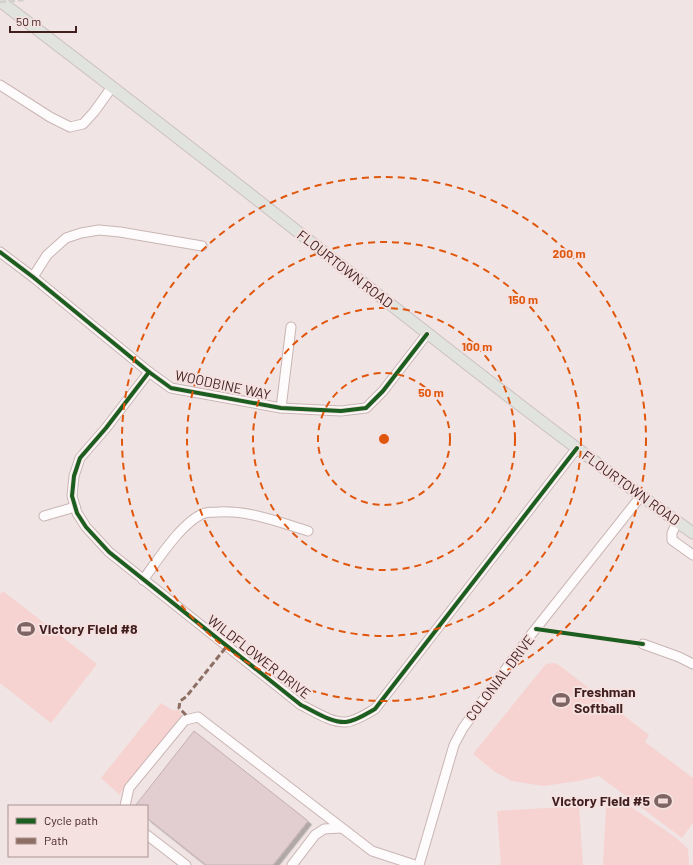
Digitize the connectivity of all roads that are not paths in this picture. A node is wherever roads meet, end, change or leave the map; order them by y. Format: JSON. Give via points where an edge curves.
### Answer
{"nodes":[{"id":1,"x":0,"y":1,"type":"edge"},
{"id":2,"x":0,"y":85,"type":"edge"},
{"id":3,"x":112,"y":88,"type":"junction"},
{"id":4,"x":202,"y":246,"type":"dead end"},
{"id":5,"x":0,"y":252,"type":"edge"},
{"id":6,"x":33,"y":277,"type":"junction"},
{"id":7,"x":291,"y":326,"type":"dead end"},
{"id":8,"x":427,"y":334,"type":"junction"},
{"id":9,"x":149,"y":372,"type":"junction"},
{"id":10,"x":281,"y":408,"type":"junction"},
{"id":11,"x":577,"y":448,"type":"junction"},
{"id":12,"x":641,"y":496,"type":"junction"},
{"id":13,"x":75,"y":507,"type":"junction"},
{"id":14,"x":44,"y":516,"type":"dead end"},
{"id":15,"x":678,"y":522,"type":"junction"},
{"id":16,"x":308,"y":531,"type":"dead end"},
{"id":17,"x":693,"y":533,"type":"edge"},
{"id":18,"x":693,"y":554,"type":"edge"},
{"id":19,"x":143,"y":580,"type":"junction"},
{"id":20,"x":643,"y":644,"type":"dead end"},
{"id":21,"x":693,"y":664,"type":"edge"},
{"id":22,"x":125,"y":805,"type":"edge"},
{"id":23,"x":341,"y":828,"type":"junction"},
{"id":24,"x":148,"y":836,"type":"edge"},
{"id":25,"x":186,"y":865,"type":"edge"},
{"id":26,"x":292,"y":865,"type":"edge"},
{"id":27,"x":415,"y":865,"type":"edge"},
{"id":28,"x":419,"y":865,"type":"edge"}],
"edges":[{"from":1,"to":3,"type":"main road","name":"FLOURTOWN ROAD"},
{"from":2,"to":3,"type":"street","via":[[70,127],[82,124]]},
{"from":3,"to":8,"type":"main road","name":"FLOURTOWN ROAD"},
{"from":4,"to":6,"type":"street","via":[[99,230],[81,233],[66,238],[47,255]]},
{"from":5,"to":6,"type":"street","name":"WOODBINE WAY"},
{"from":6,"to":9,"type":"street","name":"WOODBINE WAY"},
{"from":7,"to":10,"type":"street"},
{"from":8,"to":10,"type":"street","name":"WOODBINE WAY","via":[[383,391],[366,408],[341,411]]},
{"from":8,"to":11,"type":"main road","name":"FLOURTOWN ROAD"},
{"from":9,"to":10,"type":"street","name":"WOODBINE WAY","via":[[171,388]]},
{"from":9,"to":13,"type":"street","name":"WILDFLOWER DRIVE","via":[[80,458],[74,476],[72,496]]},
{"from":11,"to":12,"type":"main road","name":"FLOURTOWN ROAD"},
{"from":11,"to":19,"type":"street","name":"WILDFLOWER DRIVE","via":[[375,709],[346,722],[331,720],[302,705]]},
{"from":12,"to":15,"type":"main road","name":"FLOURTOWN ROAD"},
{"from":12,"to":28,"type":"street","name":"COLONIAL DRIVE","via":[[530,636],[463,728],[454,745]]},
{"from":13,"to":14,"type":"street"},
{"from":13,"to":19,"type":"street","name":"WILDFLOWER DRIVE","via":[[86,527]]},
{"from":15,"to":17,"type":"main road","name":"FLOURTOWN ROAD"},
{"from":15,"to":18,"type":"street","via":[[672,533],[672,540]]},
{"from":16,"to":19,"type":"street","via":[[254,514],[206,513],[190,522],[172,540]]},
{"from":20,"to":21,"type":"street"},
{"from":22,"to":23,"type":"street","via":[[129,788],[185,720],[198,717]]},
{"from":23,"to":26,"type":"street","via":[[324,829],[315,834]]},
{"from":23,"to":27,"type":"street","via":[[372,851]]},
{"from":24,"to":25,"type":"street"}]}
